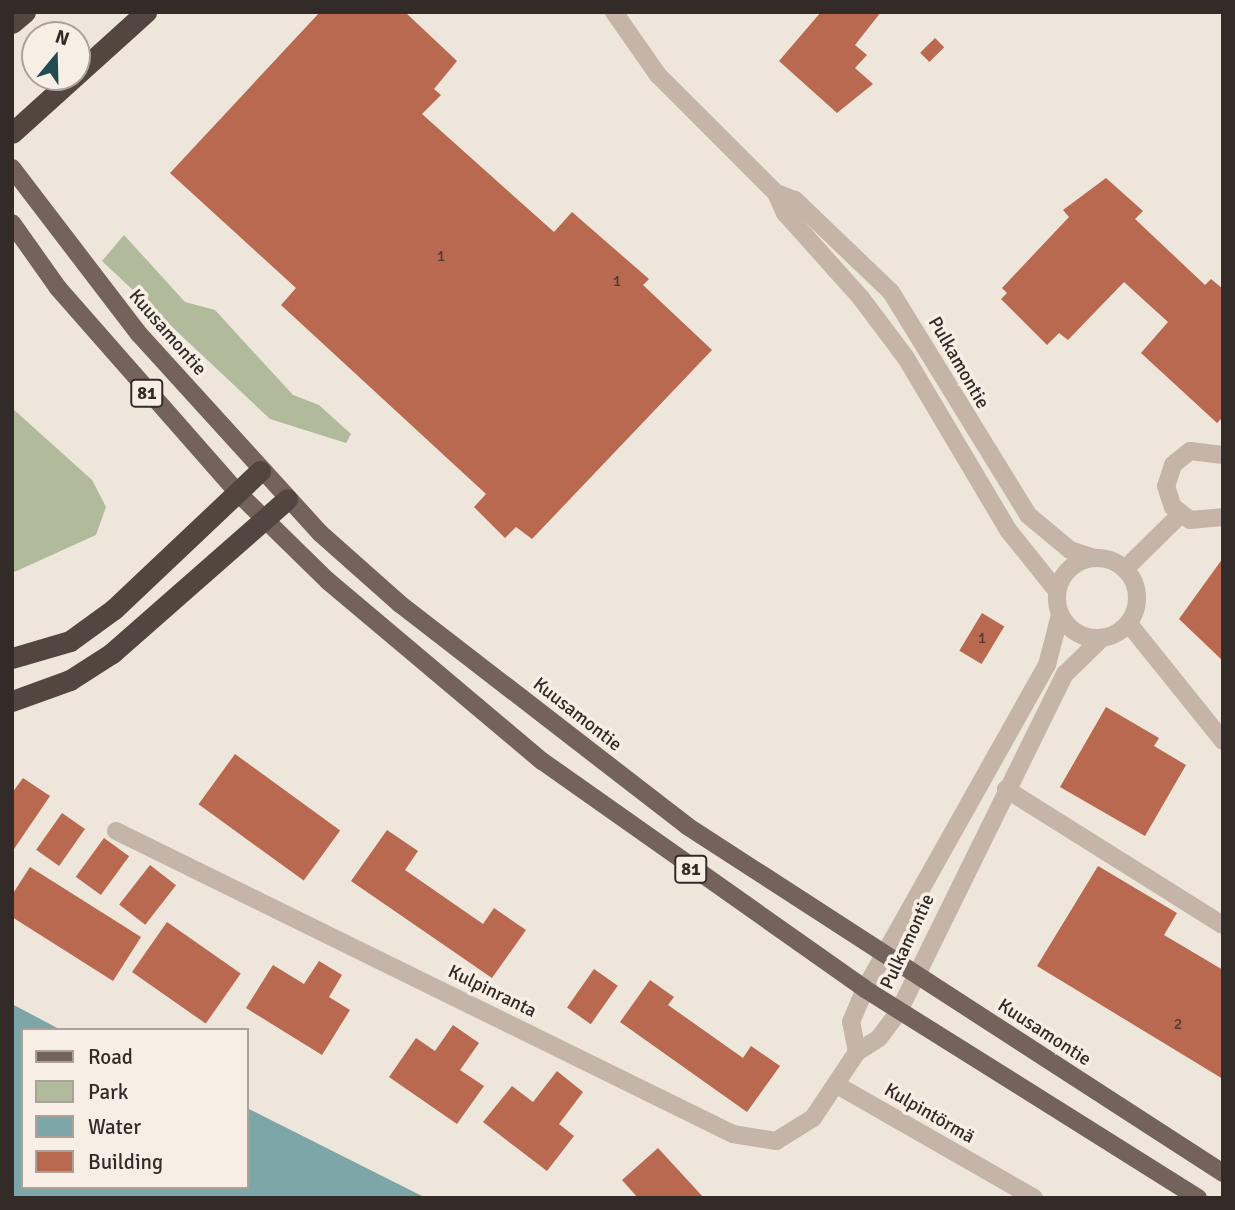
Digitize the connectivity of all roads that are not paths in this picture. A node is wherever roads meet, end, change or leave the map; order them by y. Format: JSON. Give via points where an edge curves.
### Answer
{"nodes":[{"id":1,"x":25,"y":12,"type":"edge"},
{"id":2,"x":146,"y":12,"type":"edge"},
{"id":3,"x":614,"y":12,"type":"edge"},
{"id":4,"x":12,"y":23,"type":"edge"},
{"id":5,"x":12,"y":133,"type":"edge"},
{"id":6,"x":12,"y":168,"type":"edge"},
{"id":7,"x":776,"y":193,"type":"junction"},
{"id":8,"x":12,"y":223,"type":"edge"},
{"id":9,"x":1223,"y":455,"type":"edge"},
{"id":10,"x":261,"y":471,"type":"junction"},
{"id":11,"x":238,"y":493,"type":"junction"},
{"id":12,"x":287,"y":499,"type":"junction"},
{"id":13,"x":1180,"y":515,"type":"junction"},
{"id":14,"x":1223,"y":517,"type":"edge"},
{"id":15,"x":263,"y":518,"type":"junction"},
{"id":16,"x":1094,"y":558,"type":"junction"},
{"id":17,"x":1125,"y":569,"type":"junction"},
{"id":18,"x":1057,"y":591,"type":"junction"},
{"id":19,"x":1060,"y":615,"type":"junction"},
{"id":20,"x":1129,"y":624,"type":"junction"},
{"id":21,"x":1102,"y":638,"type":"junction"},
{"id":22,"x":12,"y":658,"type":"edge"},
{"id":23,"x":12,"y":701,"type":"edge"},
{"id":24,"x":1223,"y":741,"type":"edge"},
{"id":25,"x":1006,"y":789,"type":"junction"},
{"id":26,"x":116,"y":831,"type":"dead end"},
{"id":27,"x":1223,"y":925,"type":"edge"},
{"id":28,"x":883,"y":955,"type":"junction"},
{"id":29,"x":918,"y":975,"type":"junction"},
{"id":30,"x":865,"y":989,"type":"junction"},
{"id":31,"x":899,"y":1011,"type":"junction"},
{"id":32,"x":857,"y":1052,"type":"junction"},
{"id":33,"x":837,"y":1084,"type":"junction"},
{"id":34,"x":1223,"y":1173,"type":"edge"},
{"id":35,"x":1034,"y":1198,"type":"edge"},
{"id":36,"x":1198,"y":1198,"type":"edge"}],
"edges":[{"from":1,"to":4,"type":"highway"},
{"from":2,"to":5,"type":"highway"},
{"from":3,"to":7,"type":"street","name":"Pulkamontie","via":[[658,75]]},
{"from":6,"to":10,"type":"main road","name":"Kuusamontie","number":"81","via":[[66,243]]},
{"from":7,"to":16,"type":"street","name":"Pulkamontie","via":[[795,200],[891,292],[1028,515],[1070,550]]},
{"from":7,"to":18,"type":"street","name":"Pulkamontie","via":[[785,213],[906,358],[988,500]]},
{"from":8,"to":11,"type":"main road","number":"81","via":[[39,261]]},
{"from":9,"to":13,"type":"street","via":[[1201,449],[1173,465],[1166,486]]},
{"from":10,"to":11,"type":"highway"},
{"from":10,"to":12,"type":"main road","name":"Kuusamontie","number":"81"},
{"from":11,"to":15,"type":"main road","number":"81"},
{"from":11,"to":22,"type":"highway","via":[[114,610],[71,641]]},
{"from":12,"to":15,"type":"highway"},
{"from":12,"to":28,"type":"main road","name":"Kuusamontie","number":"81","via":[[400,604],[687,827]]},
{"from":13,"to":14,"type":"street","via":[[1200,523]]},
{"from":13,"to":17,"type":"street"},
{"from":15,"to":23,"type":"highway","via":[[112,653],[70,680]]},
{"from":15,"to":30,"type":"main road","number":"81","via":[[328,581],[542,761]]},
{"from":16,"to":17,"type":"street"},
{"from":16,"to":18,"type":"street","via":[[1070,568]]},
{"from":17,"to":20,"type":"street","via":[[1138,596]]},
{"from":18,"to":19,"type":"street"},
{"from":19,"to":21,"type":"street","via":[[1077,633]]},
{"from":19,"to":28,"type":"street","name":"Pulkamontie","via":[[1041,677],[930,882]]},
{"from":20,"to":21,"type":"street"},
{"from":20,"to":24,"type":"street"},
{"from":21,"to":25,"type":"street","name":"Pulkamontie","via":[[1065,674]]},
{"from":25,"to":27,"type":"street"},
{"from":25,"to":29,"type":"street","name":"Pulkamontie"},
{"from":26,"to":33,"type":"street","name":"Kulpinranta","via":[[733,1135],[756,1141],[795,1133]]},
{"from":28,"to":29,"type":"main road","name":"Kuusamontie","number":"81"},
{"from":28,"to":30,"type":"street","name":"Pulkamontie"},
{"from":29,"to":31,"type":"street","name":"Pulkamontie"},
{"from":29,"to":34,"type":"main road","name":"Kuusamontie","number":"81"},
{"from":30,"to":31,"type":"main road","number":"81"},
{"from":30,"to":32,"type":"street","via":[[851,1022]]},
{"from":31,"to":32,"type":"street","via":[[879,1038]]},
{"from":31,"to":36,"type":"main road","number":"81"},
{"from":32,"to":33,"type":"street"},
{"from":33,"to":35,"type":"street","name":"Kulpintörmä"}]}
